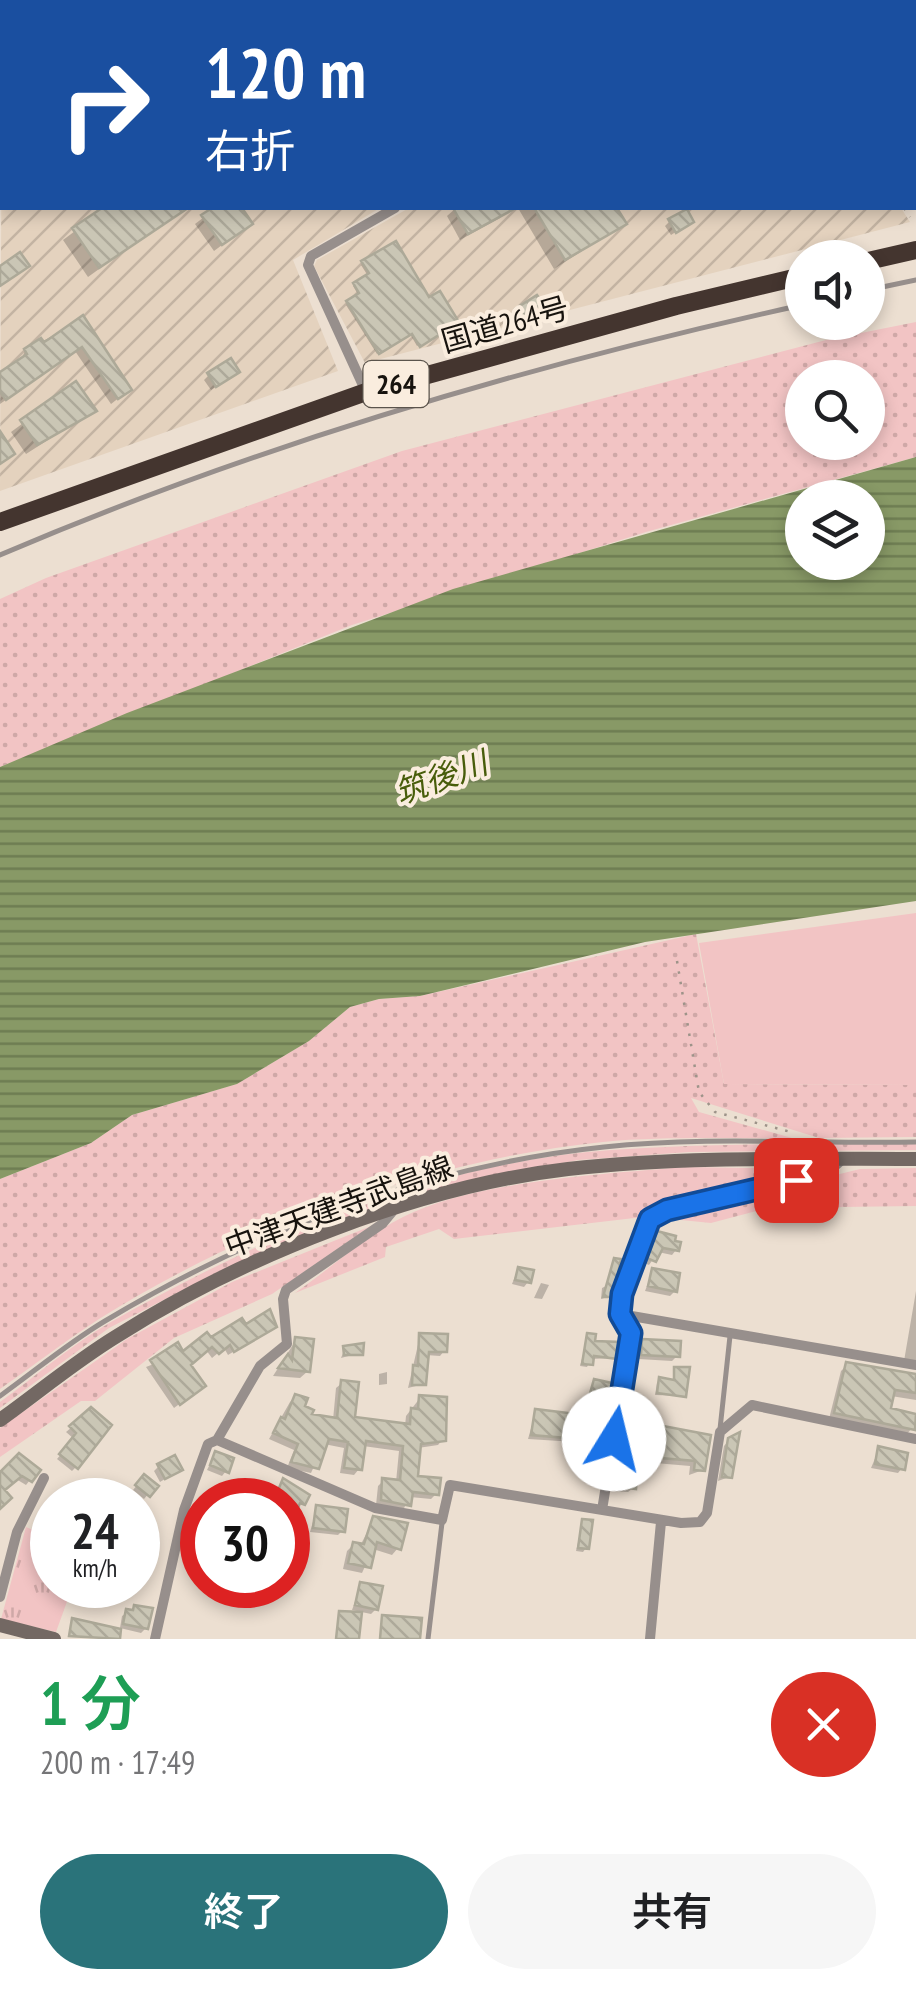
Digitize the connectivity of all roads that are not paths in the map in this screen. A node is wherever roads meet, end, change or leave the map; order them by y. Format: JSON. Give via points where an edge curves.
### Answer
{"nodes":[{"id":1,"x":392,"y":210,"type":"edge"},
{"id":2,"x":916,"y":250,"type":"edge"},
{"id":3,"x":885,"y":257,"type":"edge"},
{"id":4,"x":785,"y":280,"type":"edge"},
{"id":5,"x":916,"y":280,"type":"edge"},
{"id":6,"x":885,"y":286,"type":"edge"},
{"id":7,"x":785,"y":308,"type":"edge"},
{"id":8,"x":366,"y":392,"type":"junction"},
{"id":9,"x":0,"y":522,"type":"edge"},
{"id":10,"x":0,"y":555,"type":"edge"},
{"id":11,"x":916,"y":1142,"type":"edge"},
{"id":12,"x":843,"y":1159,"type":"junction"},
{"id":13,"x":916,"y":1159,"type":"edge"},
{"id":14,"x":392,"y":1212,"type":"junction"},
{"id":15,"x":620,"y":1314,"type":"junction"},
{"id":16,"x":730,"y":1331,"type":"junction"},
{"id":17,"x":916,"y":1365,"type":"edge"},
{"id":18,"x":0,"y":1396,"type":"edge"},
{"id":19,"x":0,"y":1420,"type":"edge"},
{"id":20,"x":720,"y":1432,"type":"junction"},
{"id":21,"x":916,"y":1439,"type":"edge"},
{"id":22,"x":217,"y":1440,"type":"junction"},
{"id":23,"x":30,"y":1506,"type":"edge"},
{"id":24,"x":602,"y":1510,"type":"junction"},
{"id":25,"x":442,"y":1520,"type":"junction"},
{"id":26,"x":661,"y":1522,"type":"junction"},
{"id":27,"x":0,"y":1598,"type":"edge"},
{"id":28,"x":0,"y":1625,"type":"edge"},
{"id":29,"x":54,"y":1639,"type":"edge"},
{"id":30,"x":155,"y":1639,"type":"edge"},
{"id":31,"x":428,"y":1639,"type":"edge"},
{"id":32,"x":650,"y":1639,"type":"edge"}],
"edges":[{"from":1,"to":8,"type":"street","via":[[311,256],[308,265]]},
{"from":2,"to":3,"type":"highway"},
{"from":4,"to":8,"type":"highway","name":"国道264号","number":"264"},
{"from":5,"to":6,"type":"lane"},
{"from":7,"to":10,"type":"lane","via":[[543,368],[379,418]]},
{"from":8,"to":9,"type":"highway","name":"国道264号","number":"264"},
{"from":11,"to":18,"type":"lane","via":[[608,1146],[462,1172],[327,1214],[220,1260],[104,1322]]},
{"from":12,"to":13,"type":"main road","name":"中津天建寺武島線"},
{"from":12,"to":14,"type":"main road","name":"中津天建寺武島線","via":[[676,1160],[565,1169]]},
{"from":12,"to":15,"type":"street","via":[[828,1172],[656,1213],[644,1228]]},
{"from":14,"to":19,"type":"main road","name":"中津天建寺武島線","via":[[228,1276],[117,1336]]},
{"from":14,"to":22,"type":"street","via":[[286,1290],[287,1344],[260,1366]]},
{"from":15,"to":16,"type":"street"},
{"from":15,"to":24,"type":"street","via":[[631,1333]]},
{"from":16,"to":17,"type":"street","via":[[794,1348]]},
{"from":16,"to":20,"type":"lane"},
{"from":20,"to":21,"type":"street","via":[[752,1405]]},
{"from":20,"to":26,"type":"street","via":[[707,1512],[700,1522]]},
{"from":22,"to":25,"type":"street","via":[[374,1508]]},
{"from":22,"to":30,"type":"street","via":[[208,1444],[184,1510]]},
{"from":23,"to":27,"type":"street"},
{"from":24,"to":25,"type":"street","via":[[450,1485]]},
{"from":24,"to":26,"type":"street"},
{"from":25,"to":31,"type":"lane"},
{"from":26,"to":32,"type":"street"},
{"from":28,"to":29,"type":"main road"}]}
